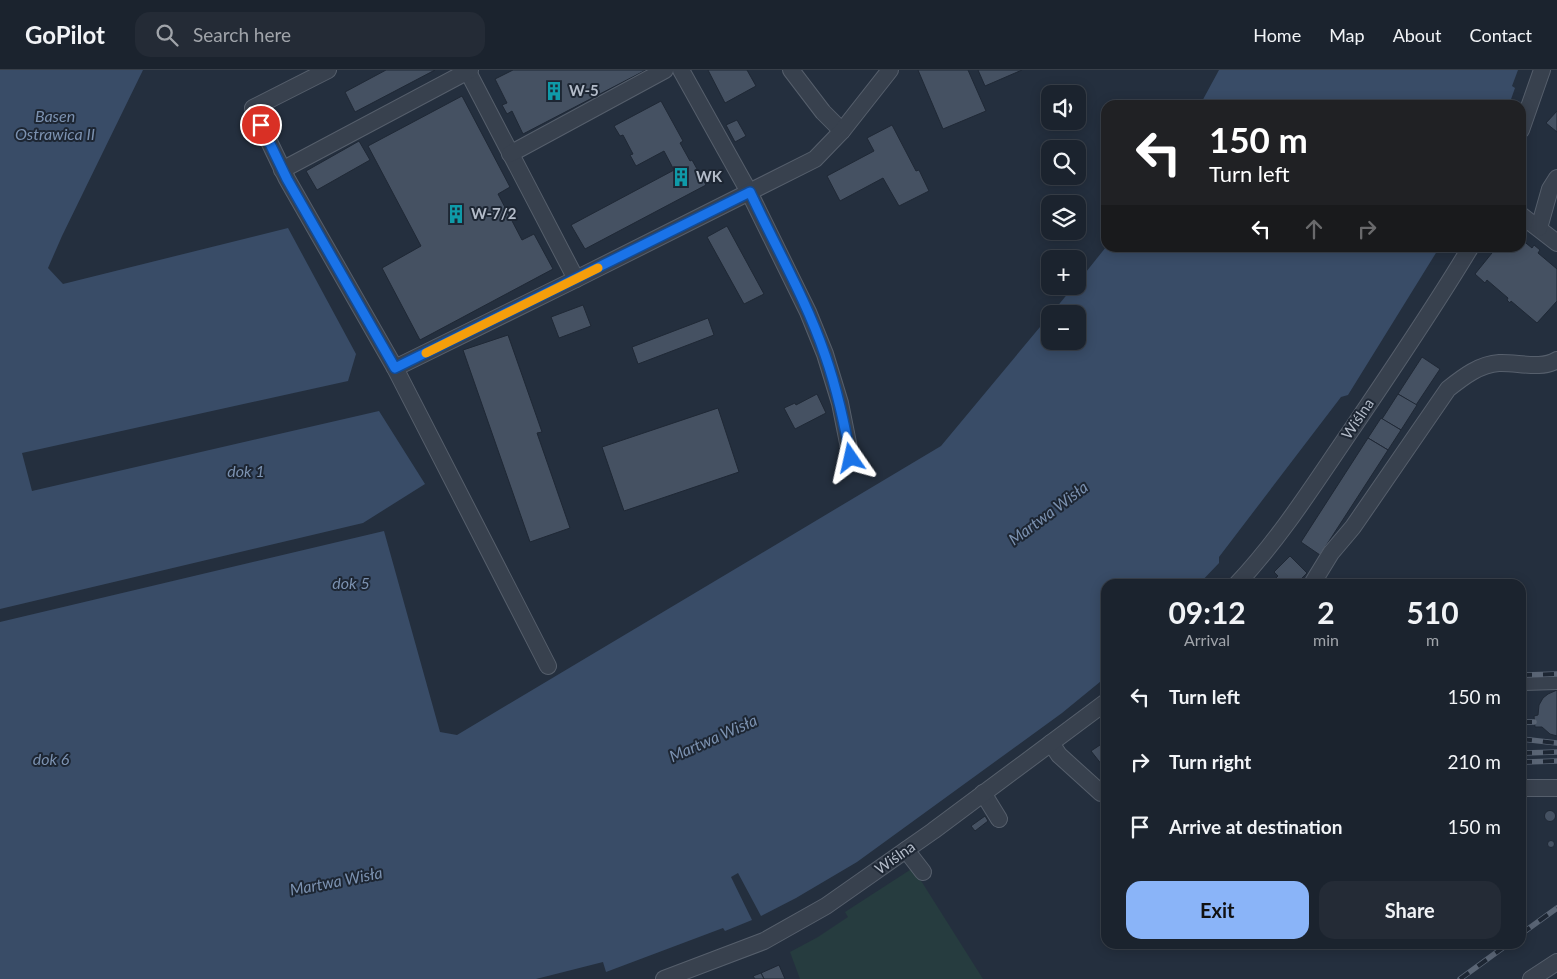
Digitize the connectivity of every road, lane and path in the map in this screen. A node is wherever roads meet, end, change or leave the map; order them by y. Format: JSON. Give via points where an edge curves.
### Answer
{"nodes":[{"id":1,"x":328,"y":70,"type":"edge"},
{"id":2,"x":468,"y":70,"type":"edge"},
{"id":3,"x":665,"y":70,"type":"edge"},
{"id":4,"x":681,"y":70,"type":"edge"},
{"id":5,"x":791,"y":70,"type":"edge"},
{"id":6,"x":890,"y":70,"type":"edge"},
{"id":7,"x":1542,"y":70,"type":"edge"},
{"id":8,"x":1526,"y":116,"type":"edge"},
{"id":9,"x":842,"y":131,"type":"junction"},
{"id":10,"x":510,"y":154,"type":"junction"},
{"id":11,"x":282,"y":170,"type":"junction"},
{"id":12,"x":1557,"y":178,"type":"edge"},
{"id":13,"x":750,"y":192,"type":"junction"},
{"id":14,"x":1526,"y":219,"type":"edge"},
{"id":15,"x":1539,"y":228,"type":"junction"},
{"id":16,"x":1557,"y":243,"type":"edge"},
{"id":17,"x":1467,"y":252,"type":"edge"},
{"id":18,"x":576,"y":279,"type":"junction"},
{"id":19,"x":1557,"y":360,"type":"edge"},
{"id":20,"x":395,"y":368,"type":"junction"},
{"id":21,"x":851,"y":458,"type":"dead end"},
{"id":22,"x":1242,"y":579,"type":"edge"},
{"id":23,"x":1315,"y":579,"type":"edge"},
{"id":24,"x":548,"y":666,"type":"dead end"},
{"id":25,"x":1557,"y":681,"type":"edge"},
{"id":26,"x":1526,"y":682,"type":"edge"},
{"id":27,"x":1101,"y":706,"type":"edge"},
{"id":28,"x":1050,"y":742,"type":"junction"},
{"id":29,"x":1526,"y":788,"type":"edge"},
{"id":30,"x":1557,"y":788,"type":"edge"},
{"id":31,"x":983,"y":793,"type":"junction"},
{"id":32,"x":1101,"y":793,"type":"dead end"},
{"id":33,"x":1000,"y":819,"type":"dead end"},
{"id":34,"x":906,"y":850,"type":"junction"},
{"id":35,"x":922,"y":872,"type":"dead end"},
{"id":36,"x":1557,"y":962,"type":"edge"},
{"id":37,"x":670,"y":978,"type":"edge"},
{"id":38,"x":1530,"y":979,"type":"edge"}],
"edges":[{"from":1,"to":11,"type":"street","via":[[253,108]]},
{"from":2,"to":10,"type":"street"},
{"from":2,"to":11,"type":"street"},
{"from":3,"to":10,"type":"street"},
{"from":4,"to":13,"type":"street"},
{"from":5,"to":9,"type":"street"},
{"from":6,"to":9,"type":"street"},
{"from":7,"to":8,"type":"street"},
{"from":9,"to":13,"type":"street","via":[[815,158]]},
{"from":10,"to":18,"type":"street"},
{"from":11,"to":20,"type":"street"},
{"from":12,"to":15,"type":"street","via":[[1550,189]]},
{"from":13,"to":18,"type":"street"},
{"from":13,"to":21,"type":"street","via":[[825,354],[840,403]]},
{"from":14,"to":15,"type":"street"},
{"from":15,"to":16,"type":"street"},
{"from":17,"to":22,"type":"street","name":"Wiślna","via":[[1299,508]]},
{"from":18,"to":20,"type":"street"},
{"from":19,"to":23,"type":"street","via":[[1536,364],[1498,363],[1469,372],[1448,389]]},
{"from":20,"to":24,"type":"street"},
{"from":25,"to":26,"type":"street"},
{"from":27,"to":28,"type":"street","name":"Wiślna"},
{"from":28,"to":31,"type":"street","name":"Wiślna"},
{"from":28,"to":32,"type":"street"},
{"from":29,"to":30,"type":"street"},
{"from":31,"to":33,"type":"street"},
{"from":31,"to":34,"type":"street","name":"Wiślna"},
{"from":34,"to":35,"type":"street"},
{"from":34,"to":37,"type":"street","name":"Wiślna","via":[[826,906],[776,935]]},
{"from":36,"to":38,"type":"street"}]}
